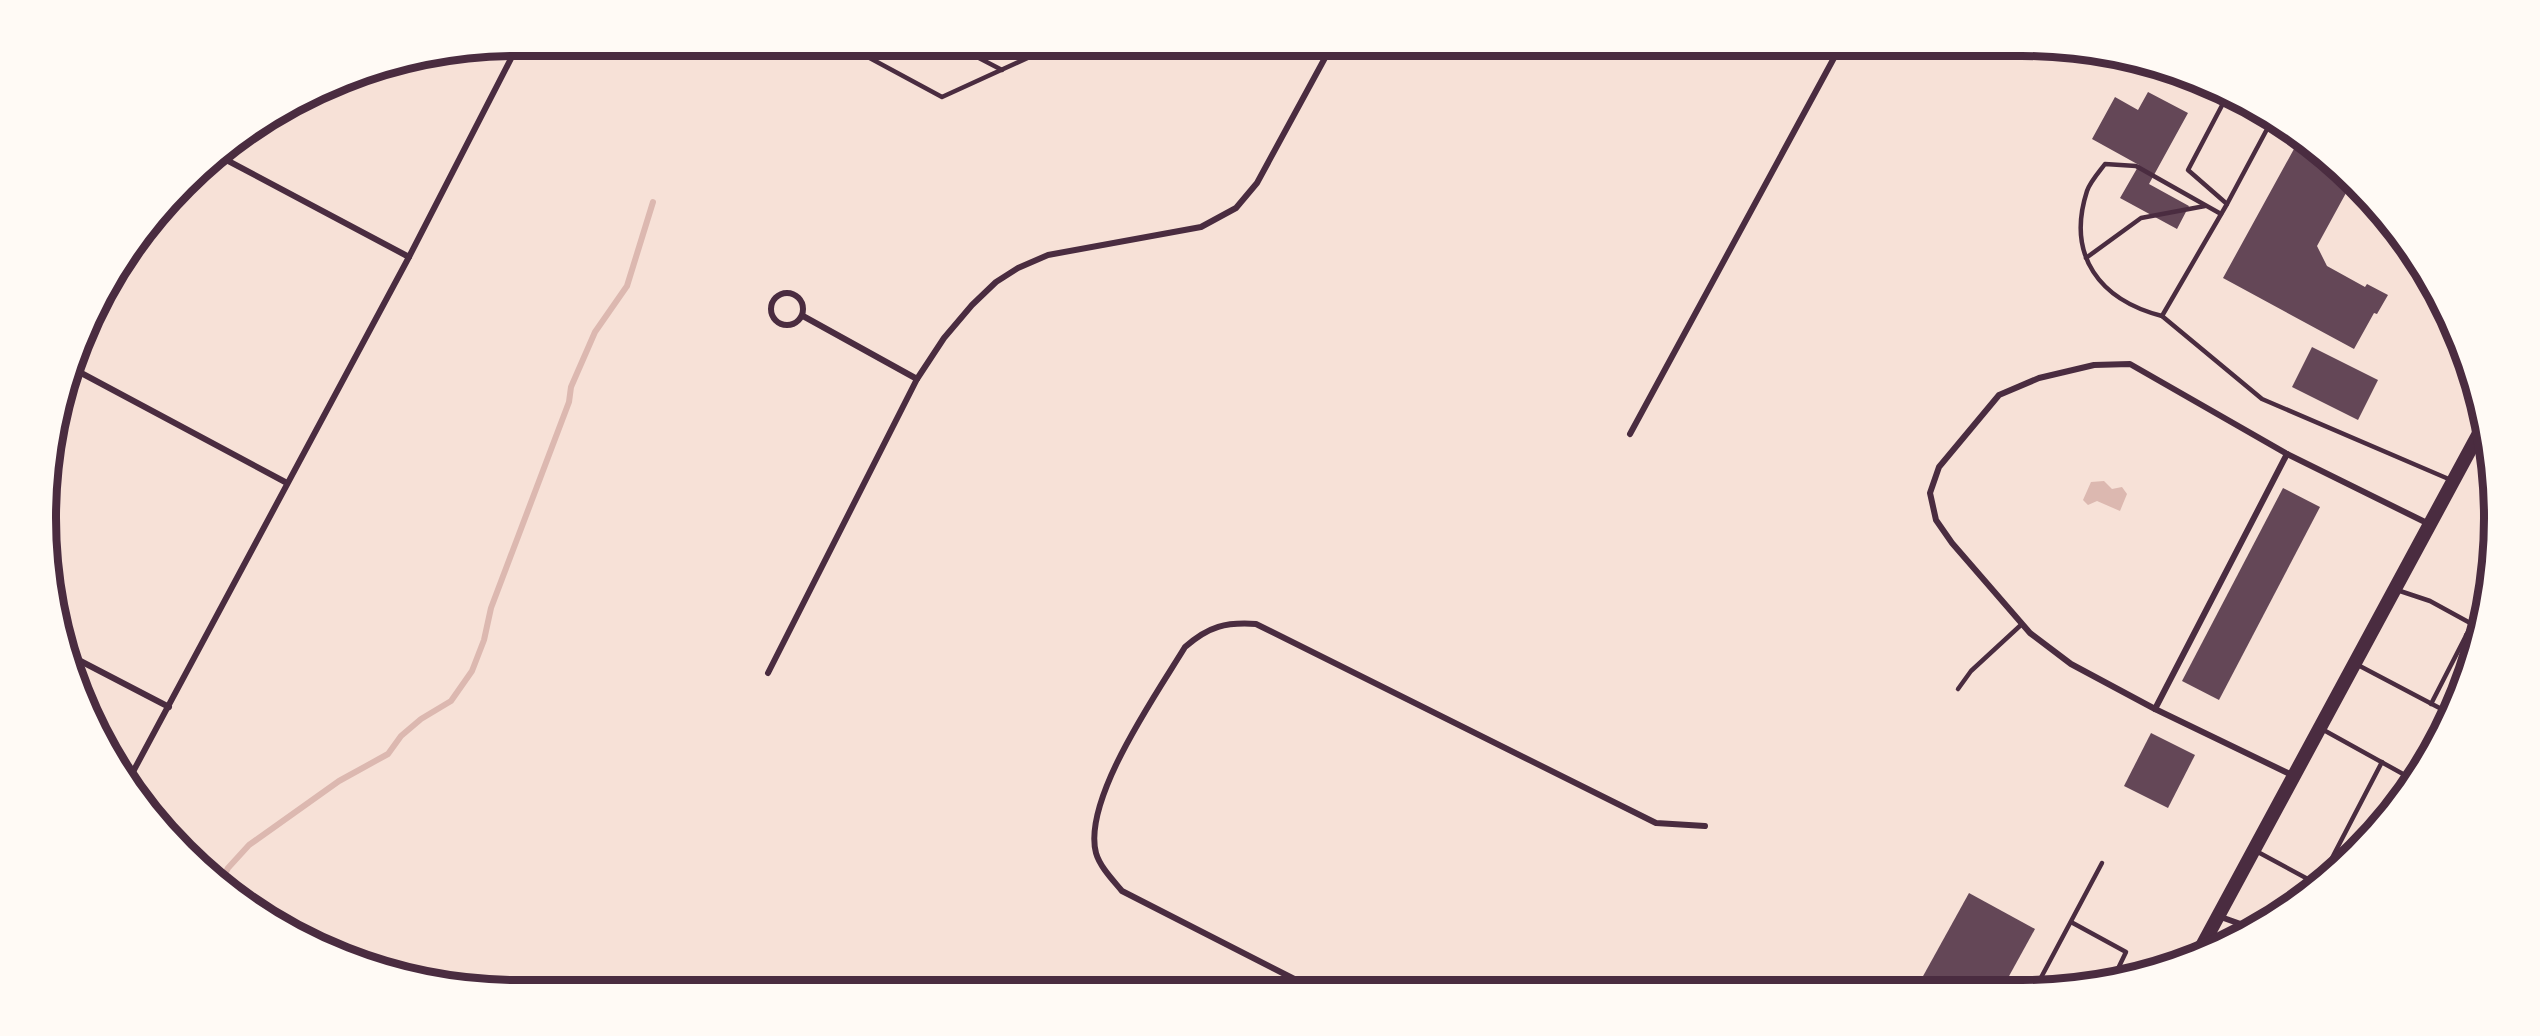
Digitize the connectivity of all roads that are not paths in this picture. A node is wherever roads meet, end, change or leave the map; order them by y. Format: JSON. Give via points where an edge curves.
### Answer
{"nodes":[{"id":1,"x":512,"y":56,"type":"edge"},
{"id":2,"x":870,"y":56,"type":"edge"},
{"id":3,"x":975,"y":56,"type":"edge"},
{"id":4,"x":1032,"y":56,"type":"edge"},
{"id":5,"x":1326,"y":56,"type":"edge"},
{"id":6,"x":1835,"y":56,"type":"edge"},
{"id":7,"x":1002,"y":70,"type":"junction"},
{"id":8,"x":2224,"y":102,"type":"edge"},
{"id":9,"x":2268,"y":126,"type":"edge"},
{"id":10,"x":226,"y":159,"type":"edge"},
{"id":11,"x":2228,"y":204,"type":"junction"},
{"id":12,"x":2206,"y":206,"type":"junction"},
{"id":13,"x":2221,"y":214,"type":"junction"},
{"id":14,"x":409,"y":257,"type":"junction"},
{"id":15,"x":2086,"y":258,"type":"junction"},
{"id":16,"x":803,"y":316,"type":"junction"},
{"id":17,"x":2162,"y":316,"type":"junction"},
{"id":18,"x":79,"y":372,"type":"edge"},
{"id":19,"x":917,"y":380,"type":"junction"},
{"id":20,"x":1630,"y":434,"type":"dead end"},
{"id":21,"x":2477,"y":436,"type":"edge"},
{"id":22,"x":2287,"y":454,"type":"junction"},
{"id":23,"x":2453,"y":481,"type":"junction"},
{"id":24,"x":287,"y":483,"type":"junction"},
{"id":25,"x":2429,"y":524,"type":"junction"},
{"id":26,"x":2395,"y":589,"type":"junction"},
{"id":27,"x":2022,"y":624,"type":"junction"},
{"id":28,"x":2466,"y":635,"type":"junction"},
{"id":29,"x":2469,"y":637,"type":"edge"},
{"id":30,"x":78,"y":660,"type":"edge"},
{"id":31,"x":2355,"y":663,"type":"junction"},
{"id":32,"x":768,"y":673,"type":"dead end"},
{"id":33,"x":1958,"y":689,"type":"dead end"},
{"id":34,"x":2431,"y":704,"type":"junction"},
{"id":35,"x":169,"y":707,"type":"junction"},
{"id":36,"x":2155,"y":709,"type":"junction"},
{"id":37,"x":2443,"y":710,"type":"edge"},
{"id":38,"x":2320,"y":728,"type":"junction"},
{"id":39,"x":2382,"y":762,"type":"junction"},
{"id":40,"x":132,"y":774,"type":"edge"},
{"id":41,"x":2294,"y":776,"type":"junction"},
{"id":42,"x":2406,"y":777,"type":"edge"},
{"id":43,"x":1705,"y":826,"type":"dead end"},
{"id":44,"x":2254,"y":850,"type":"junction"},
{"id":45,"x":2102,"y":863,"type":"dead end"},
{"id":46,"x":2328,"y":865,"type":"edge"},
{"id":47,"x":2310,"y":880,"type":"edge"},
{"id":48,"x":2218,"y":916,"type":"junction"},
{"id":49,"x":2071,"y":922,"type":"junction"},
{"id":50,"x":2242,"y":925,"type":"edge"},
{"id":51,"x":2203,"y":943,"type":"edge"},
{"id":52,"x":2117,"y":971,"type":"edge"},
{"id":53,"x":1296,"y":980,"type":"edge"},
{"id":54,"x":2041,"y":980,"type":"edge"}],
"edges":[{"from":1,"to":14,"type":"street"},
{"from":2,"to":7,"type":"lane","via":[[942,97]]},
{"from":3,"to":7,"type":"lane"},
{"from":4,"to":7,"type":"lane"},
{"from":5,"to":19,"type":"street","via":[[1257,183],[1236,208],[1202,226],[1048,255],[1018,268],[972,305],[944,338]]},
{"from":6,"to":20,"type":"street"},
{"from":8,"to":11,"type":"lane","via":[[2188,170]]},
{"from":9,"to":11,"type":"lane"},
{"from":10,"to":14,"type":"street"},
{"from":11,"to":13,"type":"lane"},
{"from":12,"to":13,"type":"lane"},
{"from":12,"to":15,"type":"lane","via":[[2141,218]]},
{"from":12,"to":15,"type":"lane","via":[[2136,166],[2104,164],[2087,190],[2080,242]]},
{"from":13,"to":17,"type":"lane"},
{"from":14,"to":24,"type":"street"},
{"from":15,"to":17,"type":"lane","via":[[2093,275],[2137,310]]},
{"from":16,"to":16,"type":"street","via":[[802,304],[796,296],[785,292],[775,297],[770,313],[778,323],[790,325]]},
{"from":16,"to":19,"type":"street"},
{"from":17,"to":23,"type":"lane","via":[[2262,399]]},
{"from":18,"to":24,"type":"street"},
{"from":19,"to":32,"type":"street"},
{"from":21,"to":23,"type":"main road"},
{"from":22,"to":25,"type":"street"},
{"from":22,"to":27,"type":"street","via":[[2130,364],[2094,365],[2039,378],[1999,395],[1939,467],[1930,493],[1936,520],[1952,543]]},
{"from":22,"to":36,"type":"street"},
{"from":23,"to":25,"type":"main road"},
{"from":24,"to":35,"type":"street"},
{"from":25,"to":26,"type":"main road"},
{"from":26,"to":28,"type":"lane","via":[[2430,601],[2472,624]]},
{"from":26,"to":31,"type":"main road"},
{"from":27,"to":33,"type":"lane","via":[[1971,671]]},
{"from":27,"to":36,"type":"street","via":[[2071,664]]},
{"from":28,"to":29,"type":"lane"},
{"from":28,"to":34,"type":"lane"},
{"from":30,"to":35,"type":"street"},
{"from":31,"to":34,"type":"lane"},
{"from":31,"to":38,"type":"main road"},
{"from":34,"to":37,"type":"lane"},
{"from":35,"to":40,"type":"street"},
{"from":36,"to":41,"type":"street"},
{"from":38,"to":39,"type":"lane"},
{"from":38,"to":41,"type":"main road"},
{"from":39,"to":42,"type":"lane"},
{"from":39,"to":46,"type":"lane"},
{"from":41,"to":44,"type":"main road"},
{"from":43,"to":53,"type":"street","via":[[1656,823],[1256,624],[1230,622],[1185,646],[1106,782],[1094,831],[1096,854],[1122,891]]},
{"from":44,"to":47,"type":"lane"},
{"from":44,"to":48,"type":"main road"},
{"from":45,"to":49,"type":"lane"},
{"from":48,"to":50,"type":"street"},
{"from":48,"to":51,"type":"main road"},
{"from":49,"to":52,"type":"lane","via":[[2126,952]]},
{"from":49,"to":54,"type":"lane"}]}
